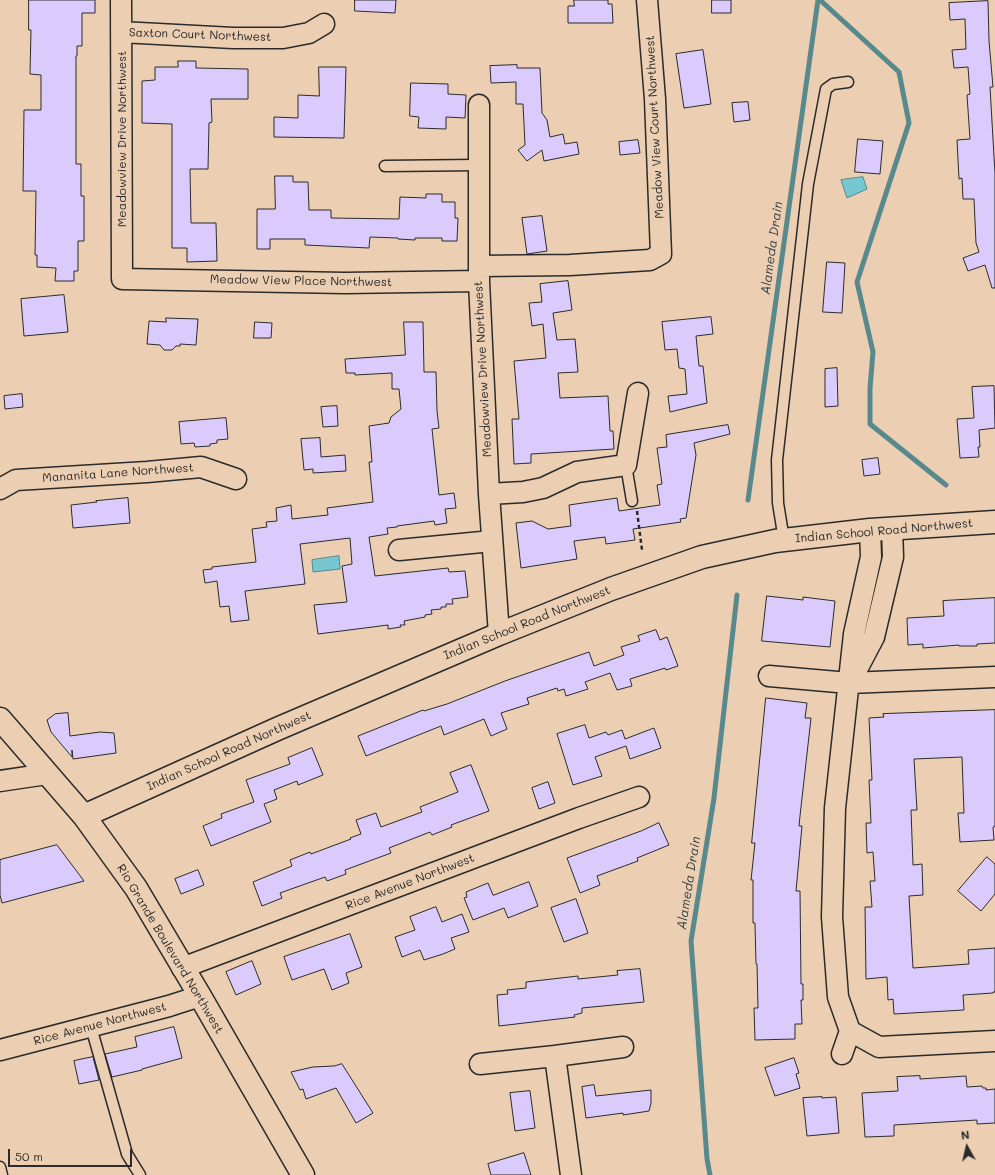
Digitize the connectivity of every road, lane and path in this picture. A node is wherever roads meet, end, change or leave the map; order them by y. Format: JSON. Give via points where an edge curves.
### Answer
{"nodes":[{"id":1,"x":121,"y":0,"type":"edge"},
{"id":2,"x":647,"y":0,"type":"edge"},
{"id":3,"x":324,"y":24,"type":"dead end"},
{"id":4,"x":121,"y":32,"type":"junction"},
{"id":5,"x":848,"y":82,"type":"dead end"},
{"id":6,"x":479,"y":105,"type":"dead end"},
{"id":7,"x":478,"y":164,"type":"junction"},
{"id":8,"x":385,"y":166,"type":"dead end"},
{"id":9,"x":661,"y":254,"type":"joint"},
{"id":10,"x":479,"y":273,"type":"junction"},
{"id":11,"x":122,"y":278,"type":"joint"},
{"id":12,"x":638,"y":393,"type":"dead end"},
{"id":13,"x":626,"y":465,"type":"junction"},
{"id":14,"x":236,"y":479,"type":"dead end"},
{"id":15,"x":0,"y":489,"type":"edge"},
{"id":16,"x":489,"y":494,"type":"junction"},
{"id":17,"x":632,"y":501,"type":"joint"},
{"id":18,"x":995,"y":522,"type":"edge"},
{"id":19,"x":892,"y":528,"type":"junction"},
{"id":20,"x":870,"y":530,"type":"junction"},
{"id":21,"x":492,"y":541,"type":"junction"},
{"id":22,"x":780,"y":541,"type":"junction"},
{"id":23,"x":399,"y":550,"type":"dead end"},
{"id":24,"x":642,"y":550,"type":"dead end"},
{"id":25,"x":499,"y":634,"type":"junction"},
{"id":26,"x":769,"y":676,"type":"dead end"},
{"id":27,"x":995,"y":677,"type":"edge"},
{"id":28,"x":849,"y":684,"type":"junction"},
{"id":29,"x":0,"y":719,"type":"edge"},
{"id":30,"x":47,"y":774,"type":"junction"},
{"id":31,"x":0,"y":781,"type":"edge"},
{"id":32,"x":638,"y":797,"type":"dead end"},
{"id":33,"x":84,"y":816,"type":"junction"},
{"id":34,"x":182,"y":968,"type":"junction"},
{"id":35,"x":200,"y":996,"type":"junction"},
{"id":36,"x":91,"y":1027,"type":"junction"},
{"id":37,"x":850,"y":1031,"type":"junction"},
{"id":38,"x":995,"y":1041,"type":"edge"},
{"id":39,"x":623,"y":1047,"type":"dead end"},
{"id":40,"x":0,"y":1050,"type":"edge"},
{"id":41,"x":842,"y":1054,"type":"dead end"},
{"id":42,"x":555,"y":1056,"type":"junction"},
{"id":43,"x":480,"y":1064,"type":"dead end"},
{"id":44,"x":0,"y":1167,"type":"edge"},
{"id":45,"x":2,"y":1175,"type":"edge"},
{"id":46,"x":140,"y":1175,"type":"edge"},
{"id":47,"x":303,"y":1175,"type":"edge"},
{"id":48,"x":571,"y":1175,"type":"edge"}],
"edges":[{"from":1,"to":4,"type":"street","name":"Meadowview Drive Northwest"},
{"from":2,"to":9,"type":"street","name":"Meadow View Court Northwest","via":[[655,99]]},
{"from":3,"to":4,"type":"street","name":"Saxton Court Northwest","via":[[309,33],[283,38]]},
{"from":4,"to":11,"type":"street","name":"Meadowview Drive Northwest"},
{"from":5,"to":22,"type":"lane","via":[[833,84],[826,89],[808,184],[777,460]]},
{"from":6,"to":7,"type":"street","name":"Meadowview Drive Northwest"},
{"from":7,"to":8,"type":"lane"},
{"from":7,"to":10,"type":"street","name":"Meadowview Drive Northwest"},
{"from":9,"to":10,"type":"street","name":"Meadow View Place Northwest","via":[[650,260]]},
{"from":10,"to":11,"type":"street","name":"Meadow View Place Northwest","via":[[345,283]]},
{"from":10,"to":16,"type":"street","name":"Meadowview Drive Northwest"},
{"from":12,"to":13,"type":"street"},
{"from":13,"to":16,"type":"street","via":[[577,472],[543,488]]},
{"from":13,"to":17,"type":"lane"},
{"from":14,"to":15,"type":"street","name":"Mananita Lane Northwest","via":[[201,467],[16,480]]},
{"from":16,"to":21,"type":"street","name":"Meadowview Drive Northwest"},
{"from":17,"to":24,"type":"path","via":[[637,506]]},
{"from":18,"to":19,"type":"main road","name":"Indian School Road Northwest"},
{"from":19,"to":20,"type":"main road","name":"Indian School Road Northwest"},
{"from":19,"to":28,"type":"street","via":[[893,557],[874,637]]},
{"from":20,"to":22,"type":"main road","name":"Indian School Road Northwest"},
{"from":20,"to":28,"type":"street","via":[[871,557],[854,634]]},
{"from":21,"to":23,"type":"street"},
{"from":21,"to":25,"type":"street","name":"Meadowview Drive Northwest"},
{"from":22,"to":25,"type":"main road","name":"Indian School Road Northwest","via":[[702,556]]},
{"from":25,"to":33,"type":"main road","name":"Indian School Road Northwest","via":[[277,729]]},
{"from":26,"to":28,"type":"street"},
{"from":27,"to":28,"type":"street"},
{"from":28,"to":37,"type":"street","via":[[835,808],[832,917],[838,997]]},
{"from":29,"to":30,"type":"main road","name":"Rio Grande Boulevard Northwest"},
{"from":30,"to":31,"type":"street"},
{"from":30,"to":33,"type":"main road","name":"Rio Grande Boulevard Northwest"},
{"from":32,"to":34,"type":"street","name":"Rice Avenue Northwest"},
{"from":33,"to":34,"type":"main road","name":"Rio Grande Boulevard Northwest","via":[[136,888]]},
{"from":34,"to":35,"type":"main road","name":"Rio Grande Boulevard Northwest"},
{"from":35,"to":36,"type":"street","name":"Rice Avenue Northwest"},
{"from":35,"to":47,"type":"main road","name":"Rio Grande Boulevard Northwest"},
{"from":36,"to":40,"type":"street","name":"Rice Avenue Northwest"},
{"from":36,"to":46,"type":"lane","via":[[127,1154]]},
{"from":37,"to":38,"type":"street","via":[[879,1047]]},
{"from":37,"to":41,"type":"street"},
{"from":39,"to":42,"type":"street"},
{"from":42,"to":43,"type":"street"},
{"from":42,"to":48,"type":"street"},
{"from":44,"to":45,"type":"lane"}]}
